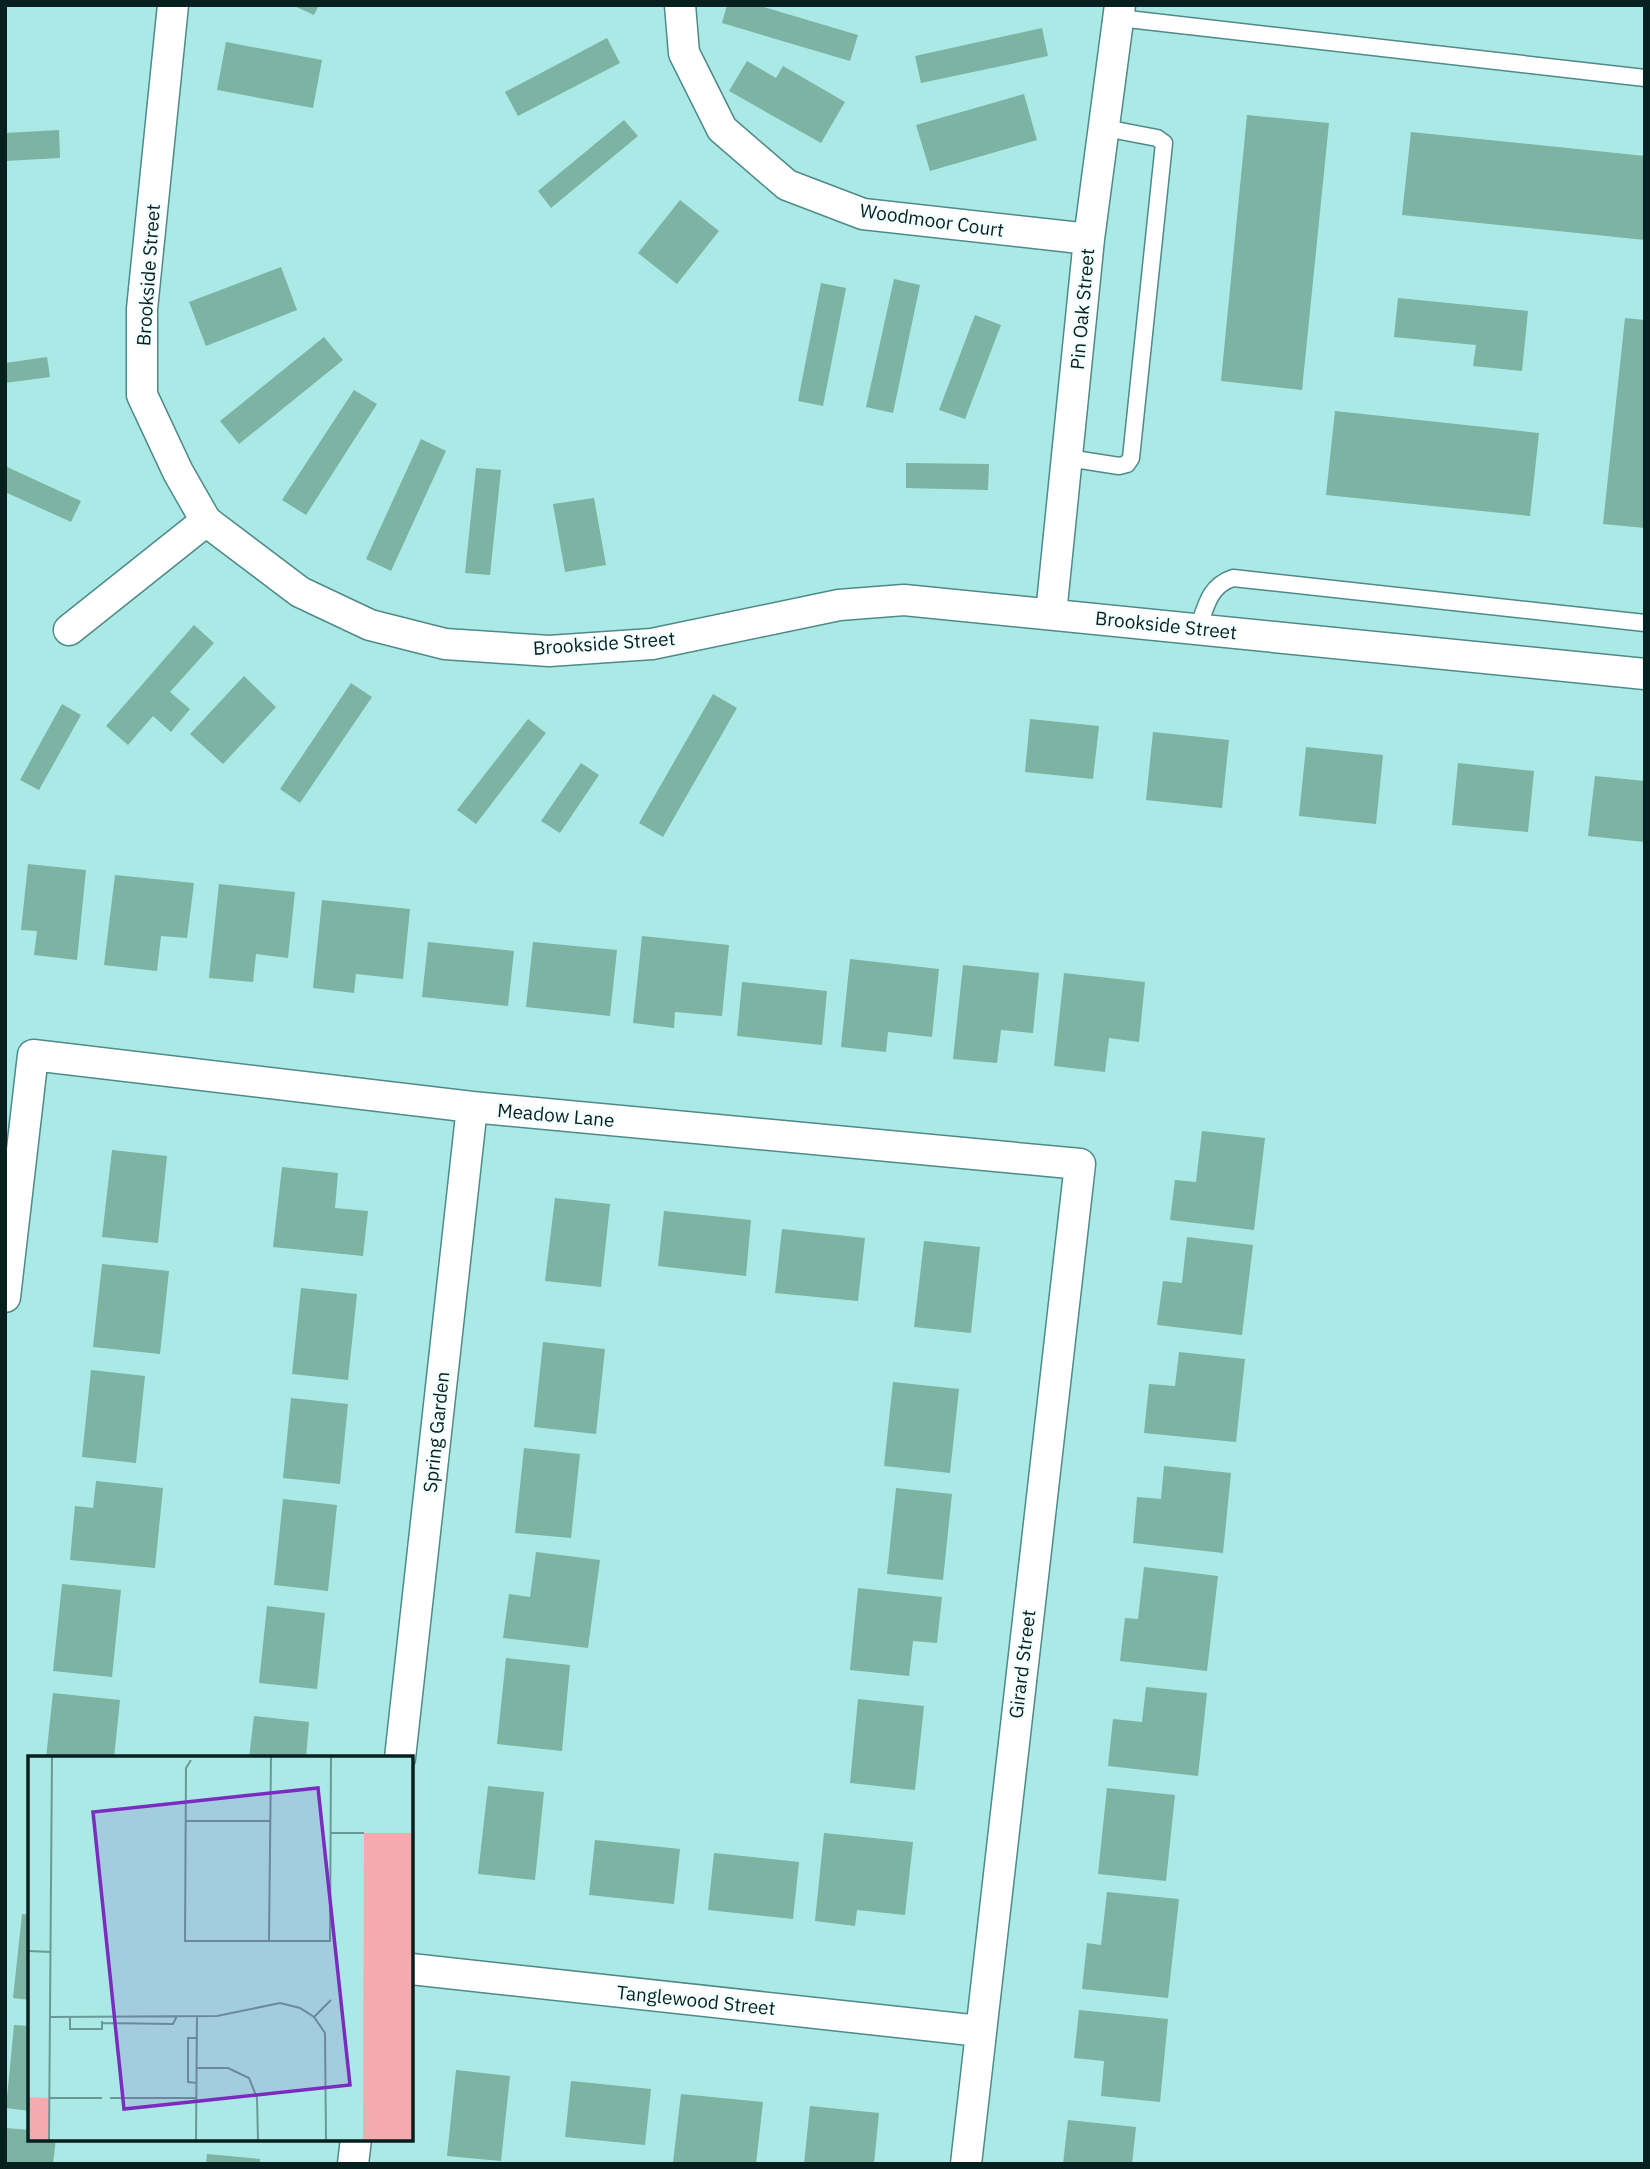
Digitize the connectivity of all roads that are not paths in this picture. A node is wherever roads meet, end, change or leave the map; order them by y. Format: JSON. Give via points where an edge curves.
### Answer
{"nodes":[{"id":1,"x":173,"y":5,"type":"edge"},
{"id":2,"x":680,"y":5,"type":"edge"},
{"id":3,"x":1119,"y":12,"type":"edge"},
{"id":4,"x":1645,"y":78,"type":"edge"},
{"id":5,"x":1105,"y":128,"type":"junction"},
{"id":6,"x":1089,"y":239,"type":"junction"},
{"id":7,"x":1068,"y":458,"type":"junction"},
{"id":8,"x":206,"y":520,"type":"junction"},
{"id":9,"x":1051,"y":614,"type":"junction"},
{"id":10,"x":1645,"y":623,"type":"edge"},
{"id":11,"x":1198,"y":629,"type":"junction"},
{"id":12,"x":69,"y":630,"type":"dead end"},
{"id":13,"x":1645,"y":674,"type":"edge"},
{"id":14,"x":472,"y":1107,"type":"junction"},
{"id":15,"x":1080,"y":1164,"type":"joint"},
{"id":16,"x":5,"y":1297,"type":"edge"},
{"id":17,"x":400,"y":1756,"type":"edge"},
{"id":18,"x":413,"y":1969,"type":"edge"},
{"id":19,"x":980,"y":2031,"type":"junction"},
{"id":20,"x":356,"y":2141,"type":"edge"},
{"id":21,"x":353,"y":2164,"type":"edge"},
{"id":22,"x":966,"y":2164,"type":"edge"}],
"edges":[{"from":1,"to":8,"type":"street","name":"Brookside Street","via":[[142,309],[142,395]]},
{"from":2,"to":6,"type":"street","name":"Woodmoor Court","via":[[684,53],[722,129],[787,185],[863,214]]},
{"from":3,"to":4,"type":"lane"},
{"from":3,"to":5,"type":"street","name":"Pin Oak Street"},
{"from":5,"to":6,"type":"street","name":"Pin Oak Street"},
{"from":5,"to":7,"type":"lane","via":[[1164,143],[1131,458],[1119,466]]},
{"from":6,"to":7,"type":"street","name":"Pin Oak Street"},
{"from":7,"to":9,"type":"street","name":"Pin Oak Street"},
{"from":8,"to":9,"type":"street","name":"Brookside Street","via":[[300,592],[370,625],[445,644],[549,651],[652,644],[839,605],[904,600]]},
{"from":8,"to":12,"type":"street"},
{"from":9,"to":11,"type":"street","name":"Brookside Street"},
{"from":10,"to":11,"type":"lane","via":[[1233,578],[1212,591]]},
{"from":11,"to":13,"type":"street","name":"Brookside Street"},
{"from":14,"to":15,"type":"street","name":"Meadow Lane"},
{"from":14,"to":16,"type":"street","name":"Meadow Lane","via":[[33,1055]]},
{"from":14,"to":17,"type":"street","name":"Spring Garden"},
{"from":15,"to":19,"type":"street","name":"Girard Street"},
{"from":18,"to":19,"type":"street","name":"Tanglewood Street"},
{"from":19,"to":22,"type":"street","name":"Girard Street"},
{"from":20,"to":21,"type":"street"}]}
